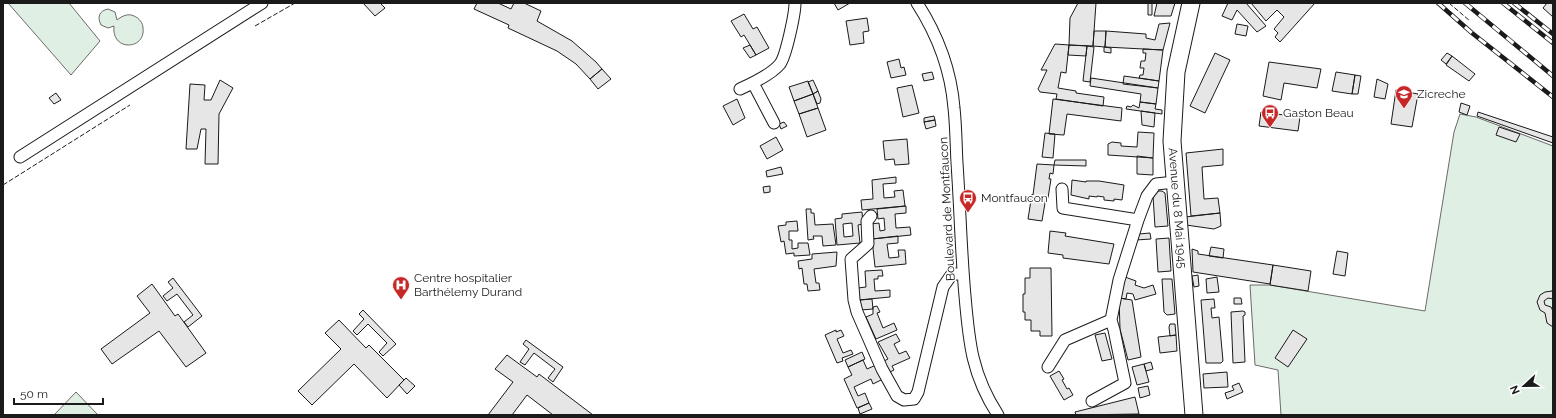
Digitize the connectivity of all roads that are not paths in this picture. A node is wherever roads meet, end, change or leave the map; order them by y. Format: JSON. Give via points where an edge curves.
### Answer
{"nodes":[{"id":1,"x":262,"y":3,"type":"edge"},
{"id":2,"x":795,"y":3,"type":"edge"},
{"id":3,"x":917,"y":3,"type":"edge"},
{"id":4,"x":1191,"y":3,"type":"edge"},
{"id":5,"x":753,"y":83,"type":"junction"},
{"id":6,"x":740,"y":90,"type":"dead end"},
{"id":7,"x":774,"y":123,"type":"dead end"},
{"id":8,"x":20,"y":157,"type":"dead end"},
{"id":9,"x":1175,"y":182,"type":"junction"},
{"id":10,"x":1062,"y":189,"type":"dead end"},
{"id":11,"x":872,"y":216,"type":"dead end"},
{"id":12,"x":1138,"y":220,"type":"junction"},
{"id":13,"x":963,"y":274,"type":"junction"},
{"id":14,"x":1111,"y":320,"type":"junction"},
{"id":15,"x":1048,"y":367,"type":"dead end"},
{"id":16,"x":1092,"y":401,"type":"dead end"},
{"id":17,"x":998,"y":415,"type":"edge"},
{"id":18,"x":1194,"y":415,"type":"edge"}],
"edges":[{"from":1,"to":8,"type":"street"},
{"from":2,"to":5,"type":"street","via":[[780,64]]},
{"from":3,"to":13,"type":"street","name":"Boulevard de Montfaucon","via":[[928,20],[949,77],[954,107]]},
{"from":4,"to":9,"type":"main road","name":"Avenue du 8 Mai 1945","via":[[1176,72],[1172,141]]},
{"from":5,"to":6,"type":"street"},
{"from":5,"to":7,"type":"street"},
{"from":9,"to":12,"type":"street","via":[[1156,184],[1147,196]]},
{"from":9,"to":18,"type":"main road","name":"Avenue du 8 Mai 1945"},
{"from":10,"to":12,"type":"street","via":[[1063,208]]},
{"from":11,"to":13,"type":"street","via":[[867,221],[868,244],[850,259],[854,300],[871,344],[897,396],[904,400],[914,399],[918,392],[943,287],[952,274]]},
{"from":12,"to":14,"type":"street","via":[[1118,280]]},
{"from":13,"to":17,"type":"street","name":"Boulevard de Montfaucon","via":[[969,342],[977,373],[989,402]]},
{"from":14,"to":15,"type":"street","via":[[1065,340]]},
{"from":14,"to":16,"type":"street","via":[[1125,383]]}]}
